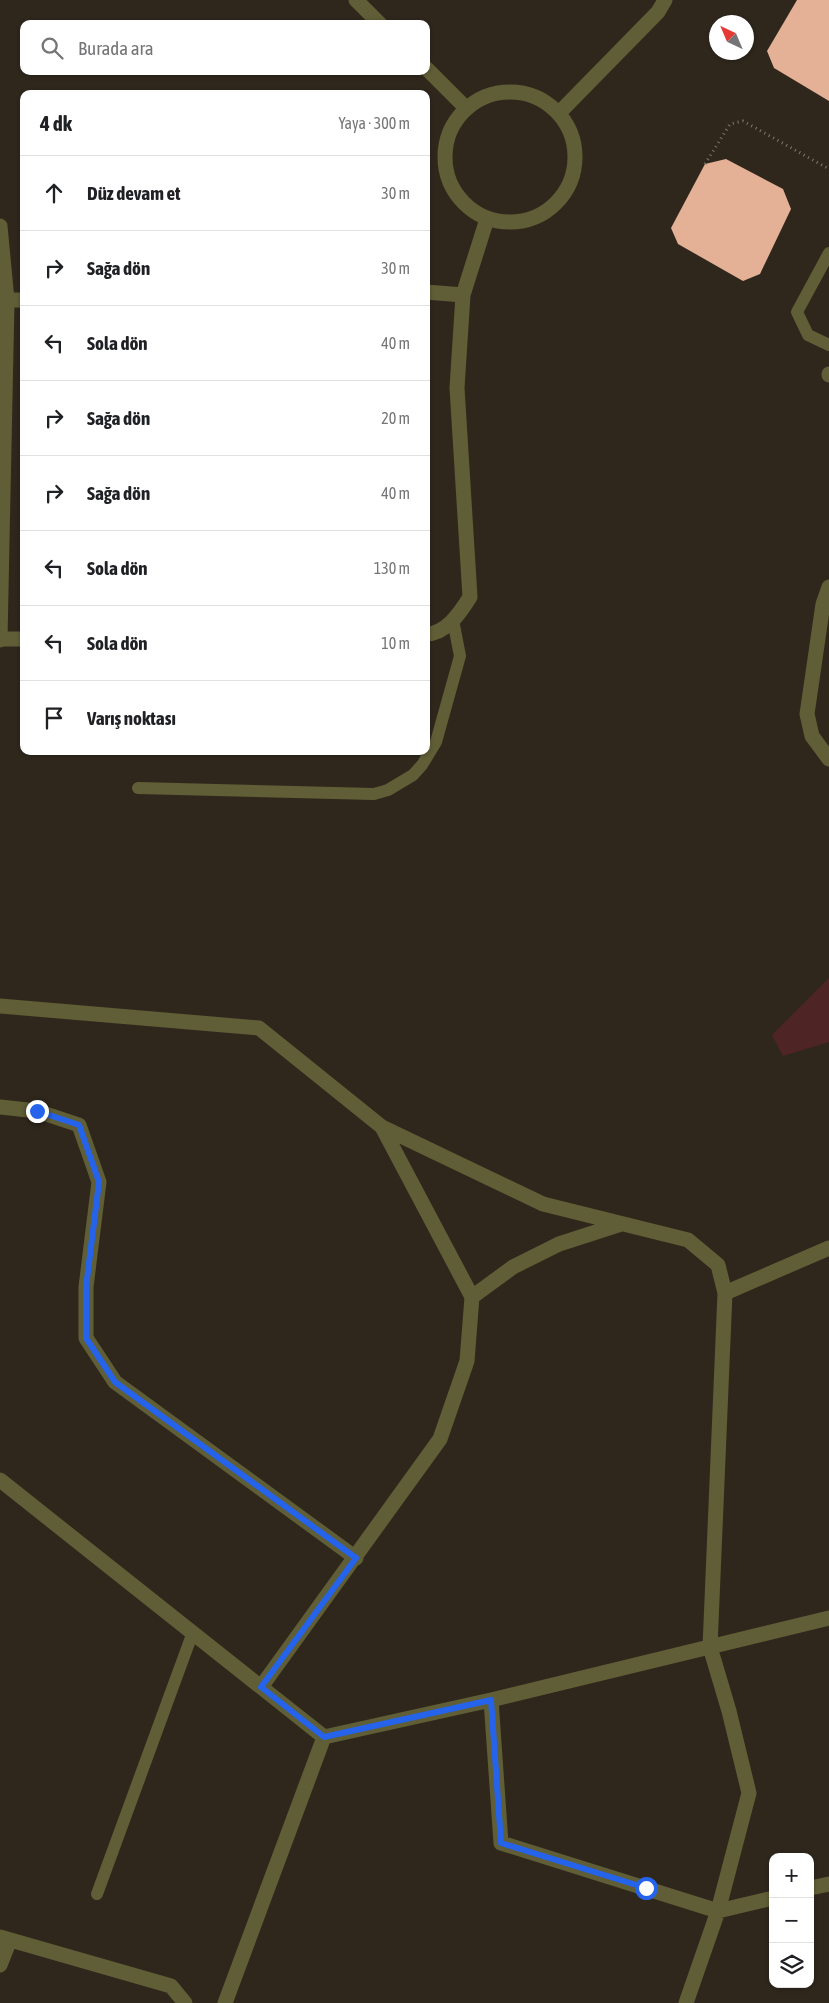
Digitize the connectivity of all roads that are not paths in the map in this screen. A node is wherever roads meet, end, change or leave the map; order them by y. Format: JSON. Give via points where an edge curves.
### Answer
{"nodes":[{"id":1,"x":356,"y":0,"type":"edge"},
{"id":2,"x":665,"y":0,"type":"edge"},
{"id":3,"x":376,"y":20,"type":"edge"},
{"id":4,"x":430,"y":72,"type":"edge"},
{"id":5,"x":466,"y":108,"type":"junction"},
{"id":6,"x":559,"y":113,"type":"junction"},
{"id":7,"x":488,"y":219,"type":"junction"},
{"id":8,"x":0,"y":226,"type":"edge"},
{"id":9,"x":829,"y":253,"type":"edge"},
{"id":10,"x":430,"y":292,"type":"edge"},
{"id":11,"x":463,"y":295,"type":"junction"},
{"id":12,"x":4,"y":300,"type":"edge"},
{"id":13,"x":20,"y":300,"type":"edge"},
{"id":14,"x":829,"y":345,"type":"edge"},
{"id":15,"x":829,"y":587,"type":"edge"},
{"id":16,"x":453,"y":620,"type":"junction"},
{"id":17,"x":430,"y":634,"type":"edge"},
{"id":18,"x":0,"y":639,"type":"edge"},
{"id":19,"x":20,"y":639,"type":"edge"},
{"id":20,"x":430,"y":752,"type":"edge"},
{"id":21,"x":428,"y":755,"type":"edge"},
{"id":22,"x":829,"y":759,"type":"edge"},
{"id":23,"x":138,"y":788,"type":"dead end"},
{"id":24,"x":0,"y":1006,"type":"edge"},
{"id":25,"x":0,"y":1108,"type":"edge"},
{"id":26,"x":382,"y":1127,"type":"junction"},
{"id":27,"x":621,"y":1224,"type":"junction"},
{"id":28,"x":829,"y":1248,"type":"edge"},
{"id":29,"x":725,"y":1293,"type":"junction"},
{"id":30,"x":472,"y":1297,"type":"junction"},
{"id":31,"x":0,"y":1480,"type":"edge"},
{"id":32,"x":356,"y":1558,"type":"junction"},
{"id":33,"x":829,"y":1618,"type":"edge"},
{"id":34,"x":193,"y":1632,"type":"junction"},
{"id":35,"x":710,"y":1647,"type":"junction"},
{"id":36,"x":261,"y":1687,"type":"junction"},
{"id":37,"x":491,"y":1700,"type":"junction"},
{"id":38,"x":324,"y":1737,"type":"junction"},
{"id":39,"x":829,"y":1884,"type":"edge"},
{"id":40,"x":814,"y":1887,"type":"edge"},
{"id":41,"x":97,"y":1894,"type":"dead end"},
{"id":42,"x":769,"y":1899,"type":"edge"},
{"id":43,"x":718,"y":1911,"type":"junction"},
{"id":44,"x":5,"y":1939,"type":"edge"},
{"id":45,"x":0,"y":1965,"type":"edge"},
{"id":46,"x":185,"y":2003,"type":"edge"},
{"id":47,"x":225,"y":2003,"type":"edge"},
{"id":48,"x":686,"y":2003,"type":"edge"}],
"edges":[{"from":1,"to":3,"type":"street"},
{"from":2,"to":6,"type":"street","via":[[658,12]]},
{"from":4,"to":5,"type":"street"},
{"from":5,"to":6,"type":"street","via":[[482,97],[502,91],[523,92],[543,99]]},
{"from":5,"to":7,"type":"street","via":[[446,138],[446,175],[454,192],[468,208]]},
{"from":6,"to":7,"type":"street","via":[[570,130],[576,152],[574,173],[564,193],[550,209],[531,220],[509,223]]},
{"from":7,"to":11,"type":"street"},
{"from":8,"to":12,"type":"street"},
{"from":9,"to":14,"type":"lane","via":[[797,312],[808,335]]},
{"from":10,"to":11,"type":"street"},
{"from":11,"to":16,"type":"street","via":[[457,388],[470,597]]},
{"from":12,"to":13,"type":"street"},
{"from":12,"to":18,"type":"street"},
{"from":15,"to":22,"type":"street","via":[[823,604],[807,714],[812,736]]},
{"from":16,"to":17,"type":"street","via":[[435,634]]},
{"from":16,"to":20,"type":"lane","via":[[460,656],[436,742]]},
{"from":18,"to":19,"type":"street"},
{"from":21,"to":23,"type":"lane","via":[[401,784],[374,794]]},
{"from":24,"to":26,"type":"street","via":[[259,1028]]},
{"from":25,"to":32,"type":"street","via":[[37,1111],[79,1125],[99,1182],[86,1287],[86,1338],[115,1382]]},
{"from":26,"to":27,"type":"street","via":[[543,1204]]},
{"from":26,"to":30,"type":"street"},
{"from":27,"to":29,"type":"street","via":[[688,1240],[718,1264]]},
{"from":27,"to":30,"type":"street","via":[[559,1244],[513,1267]]},
{"from":28,"to":29,"type":"street"},
{"from":29,"to":35,"type":"street"},
{"from":30,"to":32,"type":"street","via":[[467,1361],[440,1439]]},
{"from":31,"to":34,"type":"street"},
{"from":32,"to":36,"type":"street"},
{"from":33,"to":35,"type":"street"},
{"from":34,"to":36,"type":"street"},
{"from":34,"to":41,"type":"lane"},
{"from":35,"to":37,"type":"street"},
{"from":35,"to":43,"type":"street","via":[[730,1711],[749,1793]]},
{"from":36,"to":38,"type":"street"},
{"from":37,"to":38,"type":"street"},
{"from":37,"to":43,"type":"street","via":[[501,1843]]},
{"from":38,"to":47,"type":"street"},
{"from":39,"to":40,"type":"street"},
{"from":42,"to":43,"type":"street"},
{"from":43,"to":48,"type":"street"},
{"from":44,"to":45,"type":"street"},
{"from":44,"to":46,"type":"street","via":[[171,1986]]}]}
